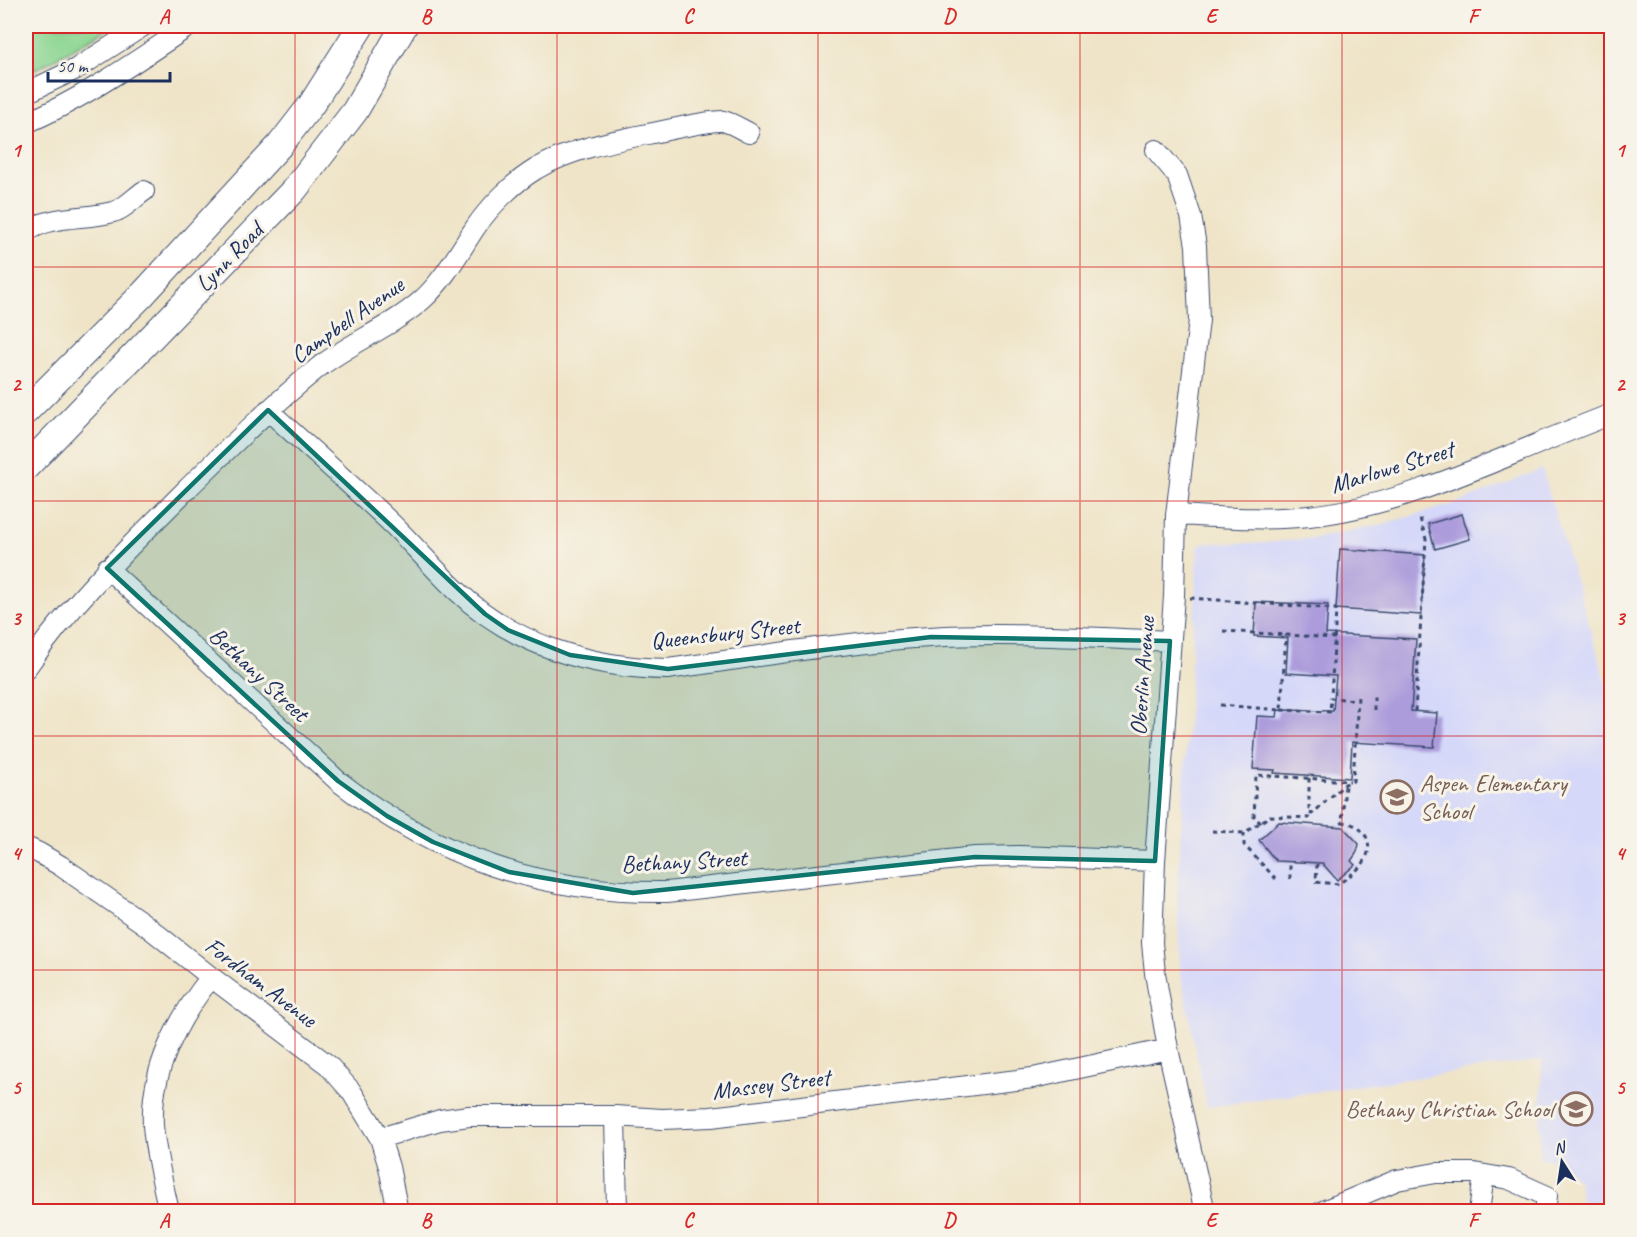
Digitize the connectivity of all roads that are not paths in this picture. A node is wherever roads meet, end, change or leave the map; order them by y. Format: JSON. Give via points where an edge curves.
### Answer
{"nodes":[{"id":1,"x":143,"y":26,"type":"edge"},
{"id":2,"x":189,"y":26,"type":"edge"},
{"id":3,"x":361,"y":26,"type":"edge"},
{"id":4,"x":404,"y":26,"type":"edge"},
{"id":5,"x":26,"y":93,"type":"edge"},
{"id":6,"x":26,"y":123,"type":"edge"},
{"id":7,"x":749,"y":133,"type":"dead end"},
{"id":8,"x":1156,"y":150,"type":"dead end"},
{"id":9,"x":144,"y":190,"type":"dead end"},
{"id":10,"x":26,"y":232,"type":"edge"},
{"id":11,"x":268,"y":410,"type":"junction"},
{"id":12,"x":26,"y":411,"type":"edge"},
{"id":13,"x":1611,"y":414,"type":"edge"},
{"id":14,"x":26,"y":467,"type":"edge"},
{"id":15,"x":1176,"y":515,"type":"junction"},
{"id":16,"x":107,"y":568,"type":"junction"},
{"id":17,"x":1170,"y":641,"type":"junction"},
{"id":18,"x":26,"y":668,"type":"edge"},
{"id":19,"x":26,"y":847,"type":"edge"},
{"id":20,"x":1155,"y":861,"type":"junction"},
{"id":21,"x":210,"y":977,"type":"junction"},
{"id":22,"x":1168,"y":1049,"type":"junction"},
{"id":23,"x":615,"y":1116,"type":"junction"},
{"id":24,"x":380,"y":1138,"type":"junction"},
{"id":25,"x":1484,"y":1175,"type":"junction"},
{"id":26,"x":1546,"y":1204,"type":"edge"},
{"id":27,"x":169,"y":1212,"type":"edge"},
{"id":28,"x":398,"y":1212,"type":"edge"},
{"id":29,"x":617,"y":1212,"type":"edge"},
{"id":30,"x":1205,"y":1212,"type":"edge"},
{"id":31,"x":1321,"y":1212,"type":"edge"},
{"id":32,"x":1479,"y":1212,"type":"edge"}],
"edges":[{"from":1,"to":5,"type":"street","via":[[76,69]]},
{"from":2,"to":6,"type":"street","via":[[105,82]]},
{"from":3,"to":12,"type":"main road","name":"Lynn Road","via":[[311,105],[280,145],[143,294]]},
{"from":4,"to":14,"type":"main road","name":"Lynn Road","via":[[355,111],[294,190]]},
{"from":7,"to":11,"type":"street","name":"Campbell Avenue","via":[[723,121],[687,126],[586,147],[534,170],[477,225],[448,270],[424,297],[399,319],[355,342],[321,366]]},
{"from":8,"to":15,"type":"street","name":"Oberlin Avenue","via":[[1177,175],[1191,216],[1198,285],[1199,320]]},
{"from":9,"to":10,"type":"street","via":[[115,212],[54,220]]},
{"from":11,"to":16,"type":"street","name":"Campbell Avenue"},
{"from":11,"to":17,"type":"street","name":"Queensbury Street","via":[[485,614],[508,630],[595,662],[668,669],[931,637],[1003,635]]},
{"from":13,"to":15,"type":"street","name":"Marlowe Street","via":[[1457,476],[1350,509],[1257,519]]},
{"from":15,"to":17,"type":"street","name":"Oberlin Avenue"},
{"from":16,"to":18,"type":"street","name":"Campbell Avenue"},
{"from":16,"to":20,"type":"street","name":"Bethany Street","via":[[359,797],[462,856],[529,878],[633,893],[975,857]]},
{"from":17,"to":20,"type":"street","name":"Oberlin Avenue"},
{"from":19,"to":21,"type":"street","name":"Fordham Avenue","via":[[61,866],[143,923]]},
{"from":20,"to":22,"type":"street","name":"Oberlin Avenue","via":[[1152,943]]},
{"from":21,"to":24,"type":"street","name":"Fordham Avenue","via":[[328,1065],[351,1092]]},
{"from":21,"to":27,"type":"street","via":[[180,1021],[157,1084],[153,1124]]},
{"from":22,"to":23,"type":"street","name":"Massey Street","via":[[987,1084],[711,1117]]},
{"from":22,"to":30,"type":"street","name":"Oberlin Avenue"},
{"from":23,"to":24,"type":"street","name":"Massey Street","via":[[469,1116],[440,1120]]},
{"from":23,"to":29,"type":"street"},
{"from":24,"to":28,"type":"street","name":"Fordham Avenue"},
{"from":25,"to":26,"type":"street","via":[[1509,1179]]},
{"from":25,"to":31,"type":"street","via":[[1436,1173],[1397,1180]]},
{"from":25,"to":32,"type":"street"}]}
